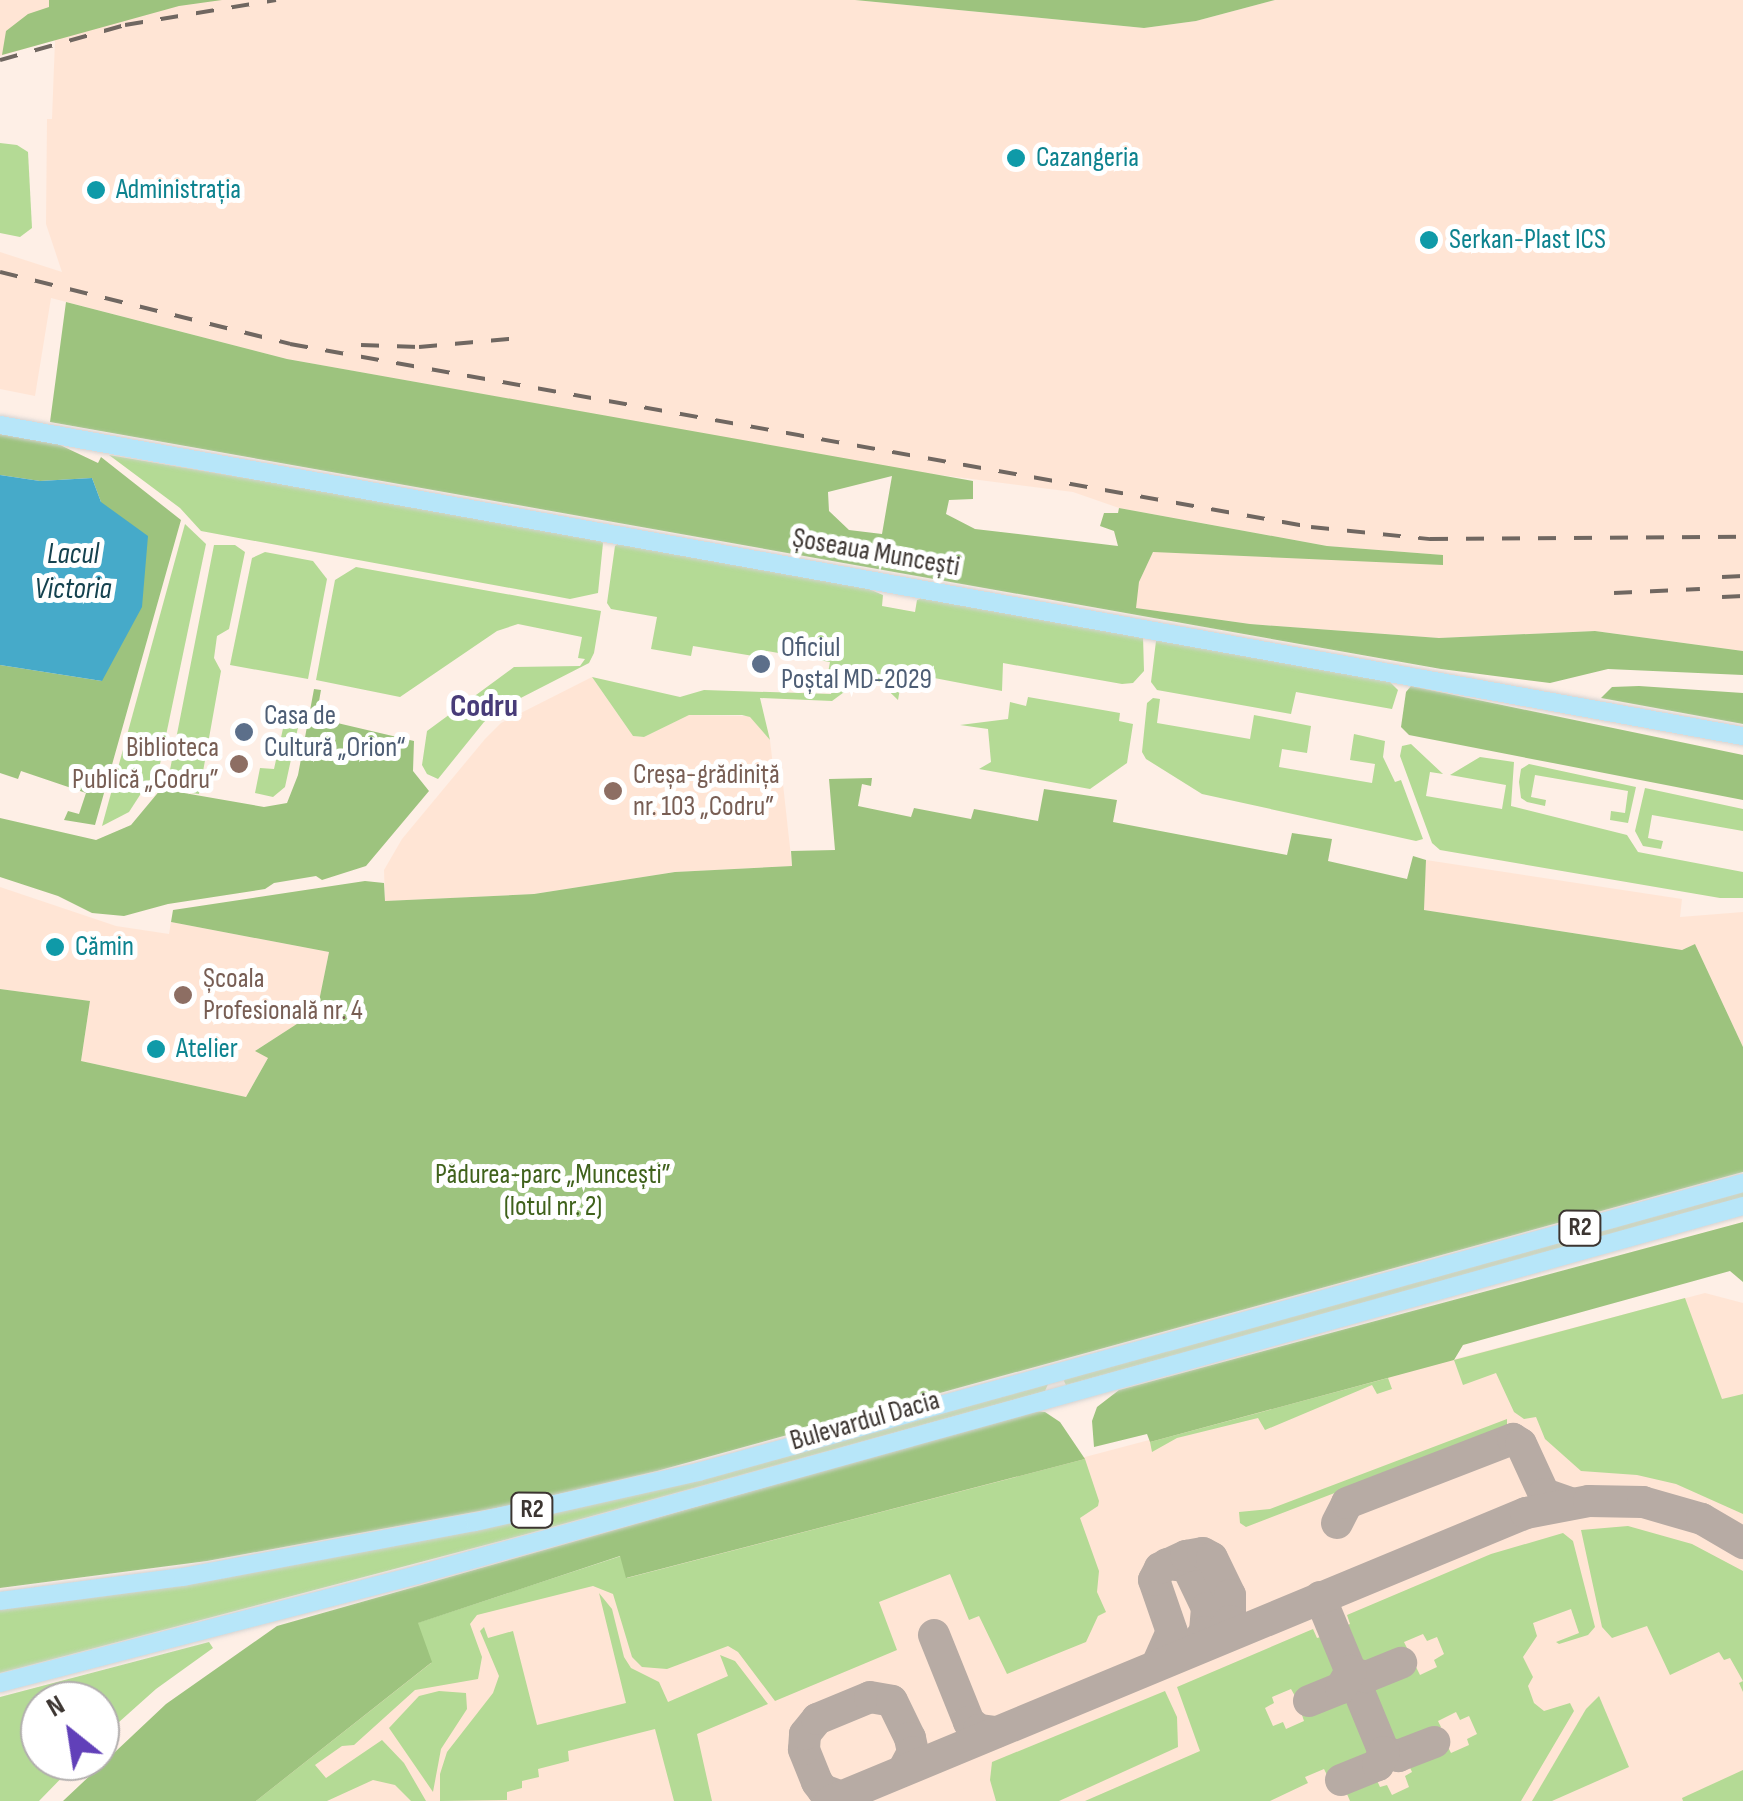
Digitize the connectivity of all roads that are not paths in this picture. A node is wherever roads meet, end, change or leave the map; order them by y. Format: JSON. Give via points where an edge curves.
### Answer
{"nodes":[{"id":1,"x":0,"y":426,"type":"edge"},
{"id":2,"x":1743,"y":736,"type":"edge"},
{"id":3,"x":1743,"y":1183,"type":"edge"},
{"id":4,"x":1743,"y":1206,"type":"edge"},
{"id":5,"x":1054,"y":1374,"type":"junction"},
{"id":6,"x":1060,"y":1395,"type":"junction"},
{"id":7,"x":0,"y":1601,"type":"edge"},
{"id":8,"x":0,"y":1683,"type":"edge"}],
"edges":[{"from":1,"to":2,"type":"main road","name":"Șoseaua Muncești"},
{"from":3,"to":5,"type":"main road","name":"Bulevardul Dacia","number":"R2"},
{"from":4,"to":6,"type":"main road","name":"Bulevardul Dacia","number":"R2"},
{"from":5,"to":6,"type":"main road"},
{"from":5,"to":7,"type":"main road","name":"Bulevardul Dacia","number":"R2","via":[[698,1472],[475,1522],[183,1577]]},
{"from":6,"to":8,"type":"main road","name":"Bulevardul Dacia","number":"R2","via":[[417,1575]]}]}
